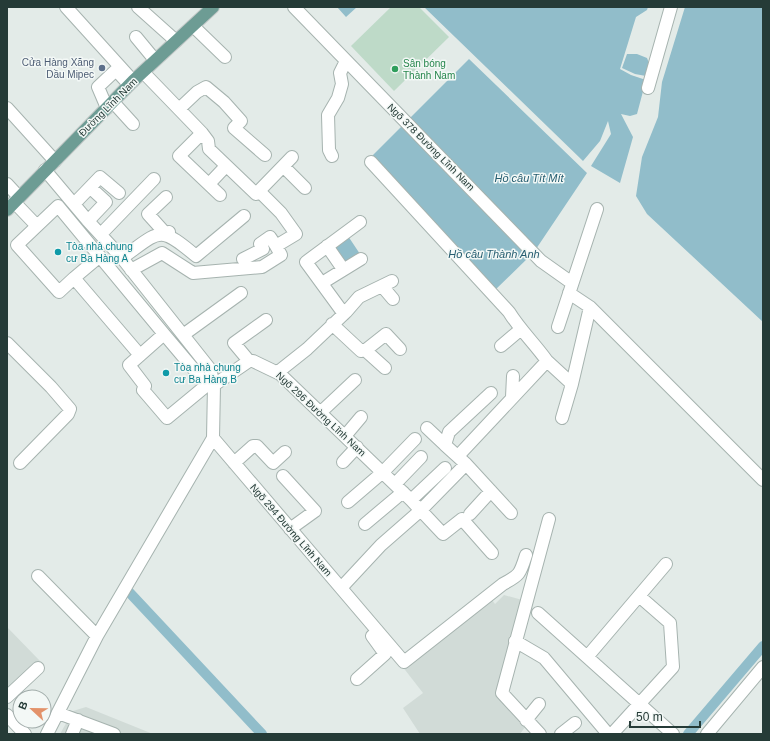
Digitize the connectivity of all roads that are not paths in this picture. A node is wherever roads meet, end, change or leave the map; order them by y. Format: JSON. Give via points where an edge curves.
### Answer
{"nodes":[{"id":1,"x":66,"y":7,"type":"edge"},
{"id":2,"x":138,"y":7,"type":"edge"},
{"id":3,"x":213,"y":7,"type":"edge"},
{"id":4,"x":294,"y":7,"type":"edge"},
{"id":5,"x":671,"y":7,"type":"edge"},
{"id":6,"x":193,"y":26,"type":"junction"},
{"id":7,"x":136,"y":37,"type":"dead end"},
{"id":8,"x":176,"y":41,"type":"junction"},
{"id":9,"x":225,"y":57,"type":"dead end"},
{"id":10,"x":155,"y":60,"type":"junction"},
{"id":11,"x":346,"y":61,"type":"junction"},
{"id":12,"x":143,"y":72,"type":"junction"},
{"id":13,"x":132,"y":83,"type":"junction"},
{"id":14,"x":648,"y":88,"type":"dead end"},
{"id":15,"x":110,"y":105,"type":"junction"},
{"id":16,"x":7,"y":108,"type":"edge"},
{"id":17,"x":179,"y":109,"type":"junction"},
{"id":18,"x":133,"y":124,"type":"dead end"},
{"id":19,"x":202,"y":133,"type":"junction"},
{"id":20,"x":265,"y":155,"type":"dead end"},
{"id":21,"x":332,"y":156,"type":"dead end"},
{"id":22,"x":292,"y":157,"type":"dead end"},
{"id":23,"x":55,"y":160,"type":"junction"},
{"id":24,"x":371,"y":162,"type":"dead end"},
{"id":25,"x":226,"y":166,"type":"junction"},
{"id":26,"x":284,"y":167,"type":"junction"},
{"id":27,"x":45,"y":170,"type":"junction"},
{"id":28,"x":154,"y":179,"type":"dead end"},
{"id":29,"x":7,"y":184,"type":"edge"},
{"id":30,"x":209,"y":184,"type":"junction"},
{"id":31,"x":305,"y":188,"type":"dead end"},
{"id":32,"x":94,"y":191,"type":"dead end"},
{"id":33,"x":259,"y":191,"type":"junction"},
{"id":34,"x":119,"y":193,"type":"dead end"},
{"id":35,"x":220,"y":195,"type":"dead end"},
{"id":36,"x":166,"y":198,"type":"dead end"},
{"id":37,"x":13,"y":203,"type":"edge"},
{"id":38,"x":74,"y":204,"type":"junction"},
{"id":39,"x":596,"y":209,"type":"dead end"},
{"id":40,"x":244,"y":216,"type":"dead end"},
{"id":41,"x":88,"y":221,"type":"junction"},
{"id":42,"x":360,"y":222,"type":"dead end"},
{"id":43,"x":37,"y":226,"type":"junction"},
{"id":44,"x":169,"y":232,"type":"junction"},
{"id":45,"x":101,"y":234,"type":"junction"},
{"id":46,"x":276,"y":246,"type":"junction"},
{"id":47,"x":327,"y":246,"type":"junction"},
{"id":48,"x":99,"y":257,"type":"junction"},
{"id":49,"x":122,"y":258,"type":"junction"},
{"id":50,"x":243,"y":259,"type":"dead end"},
{"id":51,"x":361,"y":259,"type":"dead end"},
{"id":52,"x":344,"y":269,"type":"junction"},
{"id":53,"x":132,"y":270,"type":"junction"},
{"id":54,"x":74,"y":278,"type":"junction"},
{"id":55,"x":322,"y":284,"type":"junction"},
{"id":56,"x":570,"y":288,"type":"junction"},
{"id":57,"x":241,"y":293,"type":"dead end"},
{"id":58,"x":394,"y":299,"type":"dead end"},
{"id":59,"x":590,"y":307,"type":"junction"},
{"id":60,"x":344,"y":314,"type":"junction"},
{"id":61,"x":266,"y":320,"type":"dead end"},
{"id":62,"x":332,"y":324,"type":"junction"},
{"id":63,"x":558,"y":328,"type":"dead end"},
{"id":64,"x":520,"y":330,"type":"junction"},
{"id":65,"x":164,"y":334,"type":"junction"},
{"id":66,"x":183,"y":335,"type":"junction"},
{"id":67,"x":7,"y":343,"type":"edge"},
{"id":68,"x":501,"y":346,"type":"dead end"},
{"id":69,"x":400,"y":349,"type":"dead end"},
{"id":70,"x":365,"y":350,"type":"junction"},
{"id":71,"x":139,"y":354,"type":"junction"},
{"id":72,"x":249,"y":361,"type":"junction"},
{"id":73,"x":547,"y":361,"type":"junction"},
{"id":74,"x":385,"y":368,"type":"dead end"},
{"id":75,"x":278,"y":372,"type":"junction"},
{"id":76,"x":513,"y":376,"type":"dead end"},
{"id":77,"x":355,"y":380,"type":"dead end"},
{"id":78,"x":572,"y":384,"type":"junction"},
{"id":79,"x":214,"y":385,"type":"junction"},
{"id":80,"x":491,"y":393,"type":"dead end"},
{"id":81,"x":512,"y":397,"type":"junction"},
{"id":82,"x":320,"y":412,"type":"junction"},
{"id":83,"x":361,"y":416,"type":"dead end"},
{"id":84,"x":562,"y":418,"type":"dead end"},
{"id":85,"x":427,"y":428,"type":"dead end"},
{"id":86,"x":345,"y":436,"type":"junction"},
{"id":87,"x":213,"y":438,"type":"junction"},
{"id":88,"x":415,"y":439,"type":"dead end"},
{"id":89,"x":445,"y":445,"type":"junction"},
{"id":90,"x":357,"y":447,"type":"junction"},
{"id":91,"x":285,"y":452,"type":"dead end"},
{"id":92,"x":421,"y":457,"type":"dead end"},
{"id":93,"x":462,"y":460,"type":"junction"},
{"id":94,"x":343,"y":462,"type":"dead end"},
{"id":95,"x":20,"y":463,"type":"dead end"},
{"id":96,"x":234,"y":463,"type":"junction"},
{"id":97,"x":443,"y":467,"type":"dead end"},
{"id":98,"x":383,"y":472,"type":"junction"},
{"id":99,"x":283,"y":476,"type":"dead end"},
{"id":100,"x":763,"y":480,"type":"edge"},
{"id":101,"x":491,"y":491,"type":"junction"},
{"id":102,"x":407,"y":493,"type":"junction"},
{"id":103,"x":348,"y":502,"type":"dead end"},
{"id":104,"x":421,"y":510,"type":"junction"},
{"id":105,"x":511,"y":513,"type":"dead end"},
{"id":106,"x":470,"y":514,"type":"dead end"},
{"id":107,"x":550,"y":520,"type":"dead end"},
{"id":108,"x":365,"y":524,"type":"dead end"},
{"id":109,"x":290,"y":529,"type":"junction"},
{"id":110,"x":492,"y":553,"type":"dead end"},
{"id":111,"x":526,"y":555,"type":"dead end"},
{"id":112,"x":666,"y":564,"type":"dead end"},
{"id":113,"x":38,"y":576,"type":"dead end"},
{"id":114,"x":516,"y":576,"type":"junction"},
{"id":115,"x":533,"y":581,"type":"junction"},
{"id":116,"x":341,"y":588,"type":"junction"},
{"id":117,"x":639,"y":596,"type":"junction"},
{"id":118,"x":357,"y":607,"type":"junction"},
{"id":119,"x":538,"y":614,"type":"dead end"},
{"id":120,"x":97,"y":636,"type":"junction"},
{"id":121,"x":515,"y":641,"type":"junction"},
{"id":122,"x":587,"y":657,"type":"junction"},
{"id":123,"x":763,"y":667,"type":"edge"},
{"id":124,"x":38,"y":668,"type":"dead end"},
{"id":125,"x":357,"y":679,"type":"dead end"},
{"id":126,"x":7,"y":697,"type":"edge"},
{"id":127,"x":539,"y":704,"type":"dead end"},
{"id":128,"x":640,"y":704,"type":"junction"},
{"id":129,"x":58,"y":713,"type":"junction"},
{"id":130,"x":7,"y":715,"type":"edge"},
{"id":131,"x":78,"y":720,"type":"junction"},
{"id":132,"x":526,"y":720,"type":"junction"},
{"id":133,"x":574,"y":723,"type":"dead end"},
{"id":134,"x":25,"y":734,"type":"edge"},
{"id":135,"x":47,"y":734,"type":"edge"},
{"id":136,"x":72,"y":734,"type":"edge"},
{"id":137,"x":114,"y":734,"type":"edge"},
{"id":138,"x":540,"y":734,"type":"edge"},
{"id":139,"x":561,"y":734,"type":"edge"},
{"id":140,"x":608,"y":734,"type":"edge"},
{"id":141,"x":612,"y":734,"type":"edge"},
{"id":142,"x":673,"y":734,"type":"edge"},
{"id":143,"x":707,"y":734,"type":"edge"}],
"edges":[{"from":1,"to":13,"type":"street"},
{"from":2,"to":8,"type":"street"},
{"from":3,"to":6,"type":"main road","name":"Đường Lĩnh Nam"},
{"from":4,"to":11,"type":"street","name":"Ngõ 378 Đường Lĩnh Nam"},
{"from":5,"to":14,"type":"street"},
{"from":6,"to":8,"type":"main road","name":"Đường Lĩnh Nam"},
{"from":6,"to":9,"type":"street"},
{"from":7,"to":10,"type":"street"},
{"from":8,"to":10,"type":"main road","name":"Đường Lĩnh Nam"},
{"from":10,"to":12,"type":"main road","name":"Đường Lĩnh Nam"},
{"from":11,"to":21,"type":"street","via":[[340,73],[342,84],[338,98],[328,115],[329,150]]},
{"from":11,"to":56,"type":"street","name":"Ngõ 378 Đường Lĩnh Nam"},
{"from":12,"to":13,"type":"main road","name":"Đường Lĩnh Nam"},
{"from":12,"to":17,"type":"street"},
{"from":13,"to":15,"type":"main road","name":"Đường Lĩnh Nam"},
{"from":13,"to":15,"type":"street","via":[[116,70],[98,87]]},
{"from":15,"to":18,"type":"street"},
{"from":15,"to":23,"type":"main road","name":"Đường Lĩnh Nam"},
{"from":16,"to":23,"type":"street"},
{"from":17,"to":19,"type":"street"},
{"from":17,"to":20,"type":"street","via":[[206,87],[241,121],[234,128]]},
{"from":19,"to":25,"type":"street","via":[[208,141],[209,149]]},
{"from":19,"to":30,"type":"street","via":[[179,156]]},
{"from":22,"to":26,"type":"street"},
{"from":23,"to":27,"type":"main road","name":"Đường Lĩnh Nam"},
{"from":24,"to":64,"type":"street","via":[[509,312]]},
{"from":25,"to":30,"type":"street"},
{"from":25,"to":33,"type":"street","via":[[256,194]]},
{"from":26,"to":31,"type":"street"},
{"from":26,"to":33,"type":"street"},
{"from":27,"to":37,"type":"main road","name":"Đường Lĩnh Nam"},
{"from":27,"to":38,"type":"street"},
{"from":28,"to":45,"type":"street"},
{"from":29,"to":37,"type":"street"},
{"from":30,"to":35,"type":"street"},
{"from":32,"to":41,"type":"street","via":[[106,202]]},
{"from":33,"to":46,"type":"street","via":[[281,213],[296,234]]},
{"from":34,"to":38,"type":"street","via":[[100,177]]},
{"from":36,"to":44,"type":"street","via":[[148,214]]},
{"from":37,"to":43,"type":"street"},
{"from":38,"to":41,"type":"street"},
{"from":39,"to":56,"type":"street"},
{"from":40,"to":44,"type":"street","via":[[196,256]]},
{"from":41,"to":45,"type":"street"},
{"from":42,"to":47,"type":"street"},
{"from":43,"to":48,"type":"street","via":[[58,206]]},
{"from":43,"to":54,"type":"street","via":[[17,245],[59,292]]},
{"from":44,"to":49,"type":"street","via":[[151,237]]},
{"from":45,"to":49,"type":"street"},
{"from":46,"to":50,"type":"street","via":[[270,238],[260,244],[263,249]]},
{"from":46,"to":53,"type":"street","via":[[281,255],[262,267],[193,273],[162,254]]},
{"from":47,"to":52,"type":"street"},
{"from":47,"to":55,"type":"street","via":[[306,262]]},
{"from":48,"to":54,"type":"street"},
{"from":48,"to":65,"type":"street"},
{"from":49,"to":53,"type":"street"},
{"from":51,"to":52,"type":"street"},
{"from":52,"to":55,"type":"street"},
{"from":53,"to":66,"type":"street"},
{"from":54,"to":71,"type":"street"},
{"from":55,"to":60,"type":"street"},
{"from":56,"to":59,"type":"street","name":"Ngõ 378 Đường Lĩnh Nam"},
{"from":56,"to":63,"type":"street"},
{"from":57,"to":66,"type":"street"},
{"from":58,"to":60,"type":"street","via":[[387,283],[359,296]]},
{"from":59,"to":78,"type":"street"},
{"from":59,"to":100,"type":"street","name":"Ngõ 378 Đường Lĩnh Nam"},
{"from":60,"to":62,"type":"street"},
{"from":61,"to":72,"type":"street","via":[[234,343]]},
{"from":62,"to":70,"type":"street","via":[[361,351]]},
{"from":62,"to":75,"type":"street","via":[[307,350]]},
{"from":64,"to":68,"type":"street"},
{"from":64,"to":73,"type":"street","via":[[535,344]]},
{"from":65,"to":71,"type":"street"},
{"from":65,"to":71,"type":"street","via":[[206,385],[167,418],[143,390],[145,386],[130,365]]},
{"from":66,"to":79,"type":"street","via":[[210,369]]},
{"from":67,"to":95,"type":"street","via":[[70,409]]},
{"from":69,"to":70,"type":"street","via":[[386,334]]},
{"from":70,"to":74,"type":"street"},
{"from":72,"to":75,"type":"street","name":"Ngõ 296 Đường Lĩnh Nam"},
{"from":72,"to":79,"type":"street"},
{"from":73,"to":78,"type":"street"},
{"from":73,"to":81,"type":"street"},
{"from":75,"to":82,"type":"street","name":"Ngõ 296 Đường Lĩnh Nam"},
{"from":76,"to":81,"type":"street"},
{"from":77,"to":82,"type":"street"},
{"from":78,"to":84,"type":"street"},
{"from":79,"to":87,"type":"street"},
{"from":80,"to":89,"type":"street","via":[[449,432]]},
{"from":81,"to":93,"type":"street"},
{"from":82,"to":86,"type":"street","name":"Ngõ 296 Đường Lĩnh Nam"},
{"from":83,"to":86,"type":"street"},
{"from":85,"to":89,"type":"street"},
{"from":86,"to":90,"type":"street","name":"Ngõ 296 Đường Lĩnh Nam"},
{"from":87,"to":96,"type":"street","name":"Ngõ 294 Đường Lĩnh Nam"},
{"from":87,"to":120,"type":"street"},
{"from":88,"to":98,"type":"street"},
{"from":89,"to":93,"type":"street"},
{"from":90,"to":94,"type":"street"},
{"from":90,"to":98,"type":"street","name":"Ngõ 296 Đường Lĩnh Nam"},
{"from":91,"to":96,"type":"street","via":[[273,463],[257,446],[253,446]]},
{"from":92,"to":102,"type":"street"},
{"from":93,"to":101,"type":"street"},
{"from":93,"to":104,"type":"street"},
{"from":96,"to":109,"type":"street","name":"Ngõ 294 Đường Lĩnh Nam"},
{"from":97,"to":102,"type":"street"},
{"from":98,"to":102,"type":"street","name":"Ngõ 296 Đường Lĩnh Nam"},
{"from":98,"to":103,"type":"street"},
{"from":99,"to":109,"type":"street","via":[[315,510]]},
{"from":101,"to":105,"type":"street"},
{"from":101,"to":106,"type":"street"},
{"from":102,"to":104,"type":"street","name":"Ngõ 296 Đường Lĩnh Nam"},
{"from":102,"to":108,"type":"street"},
{"from":104,"to":110,"type":"street","name":"Ngõ 296 Đường Lĩnh Nam","via":[[443,534],[462,519]]},
{"from":104,"to":116,"type":"street","via":[[381,545]]},
{"from":107,"to":115,"type":"street"},
{"from":109,"to":116,"type":"street","name":"Ngõ 294 Đường Lĩnh Nam"},
{"from":111,"to":114,"type":"street"},
{"from":112,"to":117,"type":"street"},
{"from":113,"to":120,"type":"street"},
{"from":114,"to":115,"type":"street"},
{"from":114,"to":118,"type":"street","name":"Ngõ 294 Đường Lĩnh Nam","via":[[404,662]]},
{"from":115,"to":121,"type":"street"},
{"from":116,"to":118,"type":"street","name":"Ngõ 294 Đường Lĩnh Nam"},
{"from":117,"to":122,"type":"street"},
{"from":117,"to":128,"type":"street","via":[[670,623],[673,667]]},
{"from":118,"to":125,"type":"street","via":[[369,632],[385,654]]},
{"from":119,"to":122,"type":"street"},
{"from":120,"to":129,"type":"street"},
{"from":121,"to":132,"type":"street","via":[[502,693]]},
{"from":121,"to":140,"type":"street","via":[[544,658]]},
{"from":122,"to":128,"type":"street"},
{"from":123,"to":143,"type":"street"},
{"from":124,"to":126,"type":"street"},
{"from":127,"to":132,"type":"street"},
{"from":128,"to":141,"type":"street"},
{"from":128,"to":142,"type":"street"},
{"from":129,"to":131,"type":"street"},
{"from":129,"to":135,"type":"street"},
{"from":130,"to":134,"type":"street"},
{"from":131,"to":136,"type":"street"},
{"from":131,"to":137,"type":"street"},
{"from":132,"to":138,"type":"street"},
{"from":133,"to":139,"type":"street"}]}
